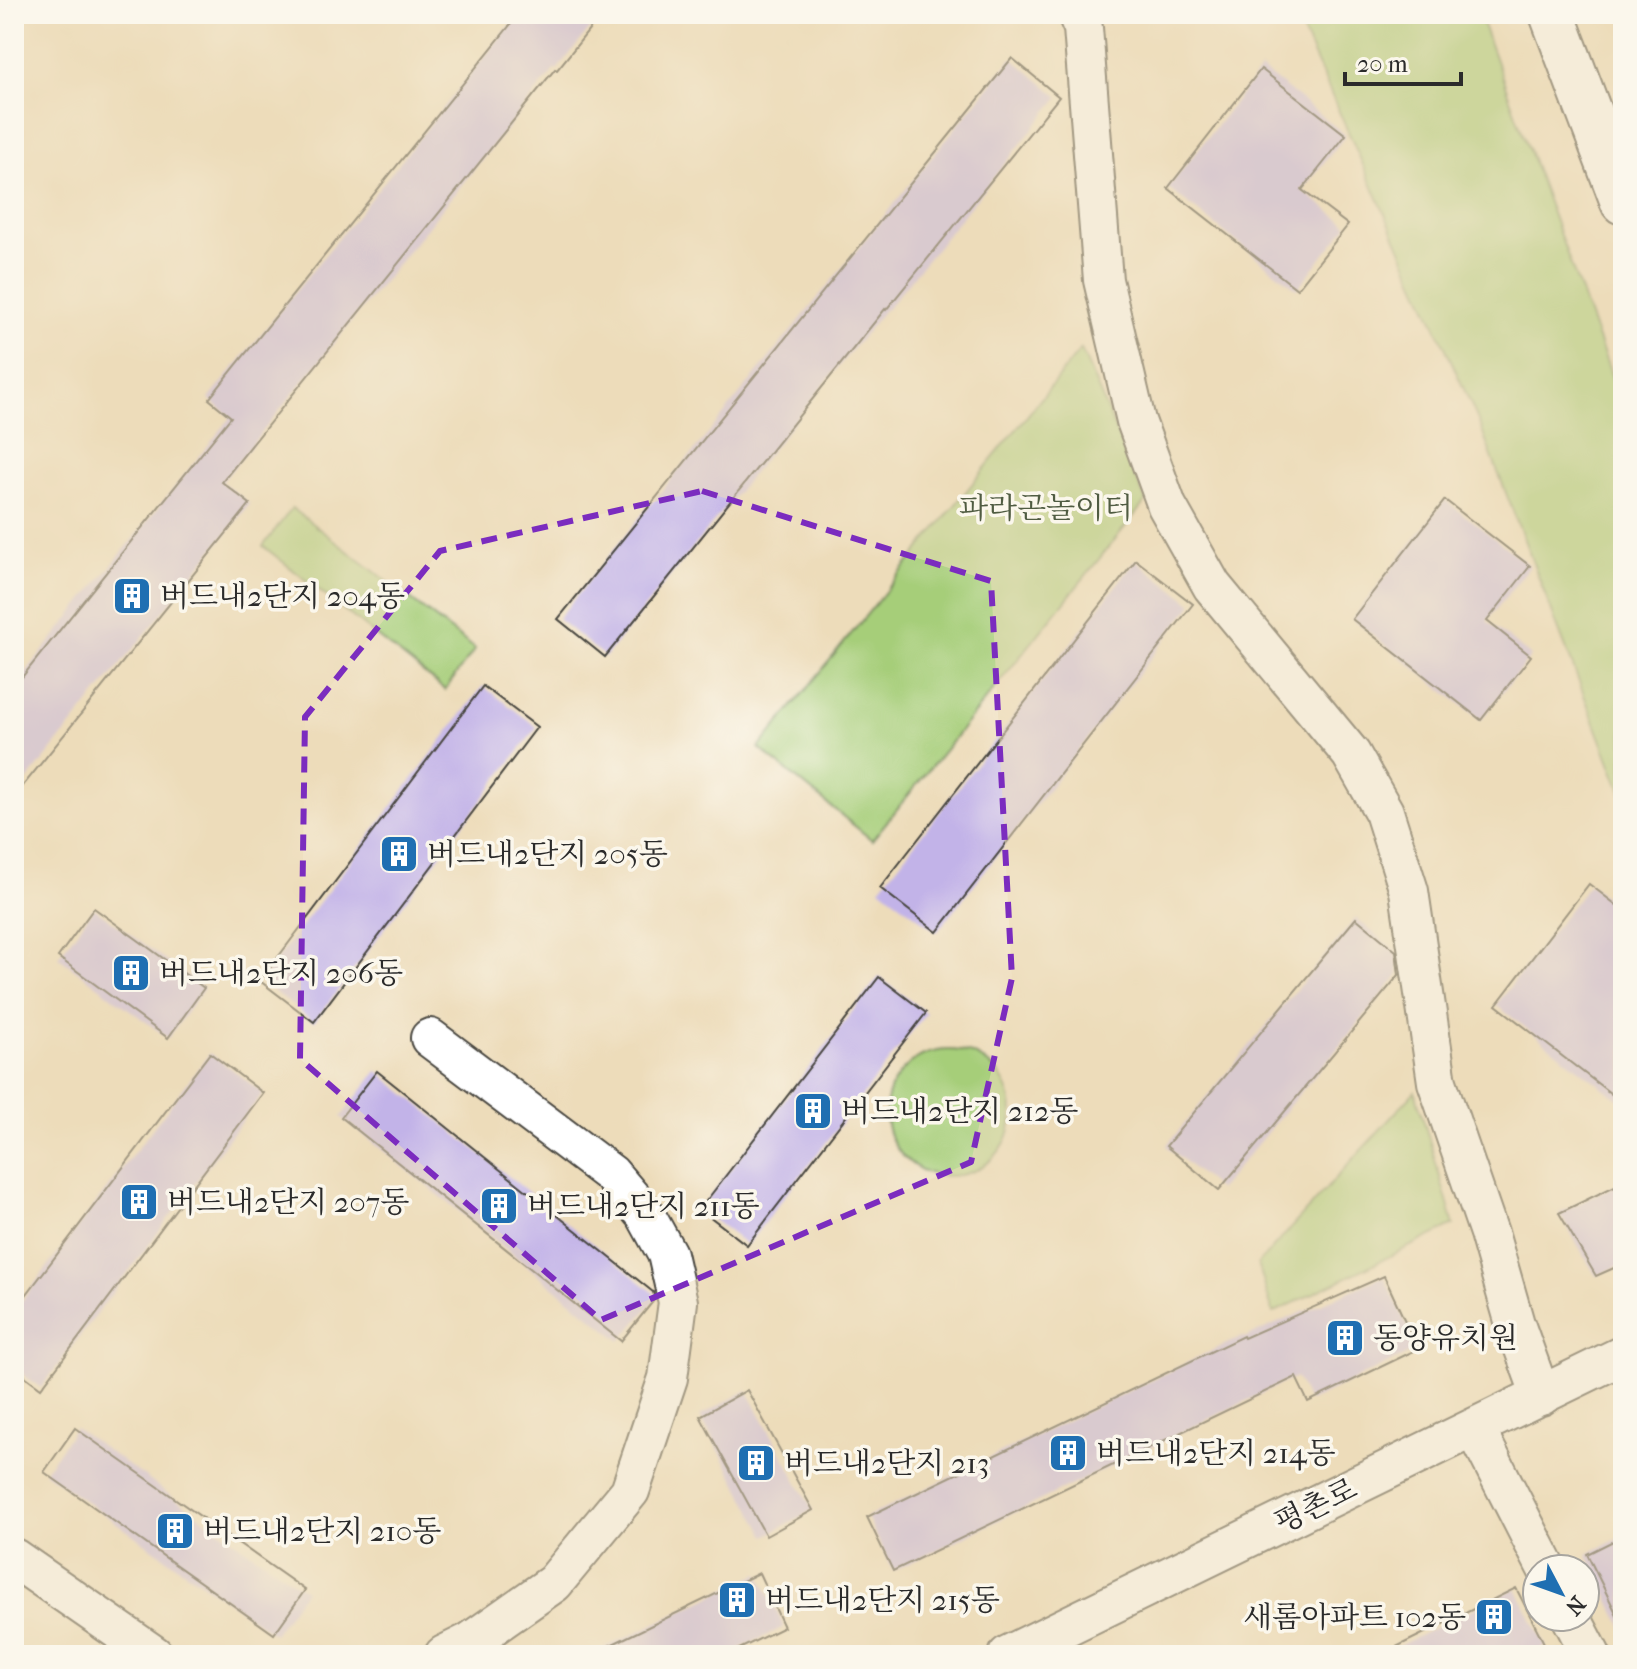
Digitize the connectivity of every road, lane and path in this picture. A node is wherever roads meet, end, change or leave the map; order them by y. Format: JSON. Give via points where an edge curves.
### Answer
{"nodes":[{"id":1,"x":1077,"y":14,"type":"edge"},
{"id":2,"x":1552,"y":14,"type":"edge"},
{"id":3,"x":1623,"y":202,"type":"edge"},
{"id":4,"x":430,"y":1038,"type":"dead end"},
{"id":5,"x":1623,"y":1355,"type":"edge"},
{"id":6,"x":1541,"y":1396,"type":"junction"},
{"id":7,"x":1475,"y":1428,"type":"junction"},
{"id":8,"x":1539,"y":1553,"type":"edge"},
{"id":9,"x":14,"y":1558,"type":"edge"},
{"id":10,"x":1579,"y":1633,"type":"edge"},
{"id":11,"x":154,"y":1655,"type":"edge"},
{"id":12,"x":444,"y":1655,"type":"edge"},
{"id":13,"x":1008,"y":1655,"type":"edge"},
{"id":14,"x":1591,"y":1655,"type":"edge"}],
"edges":[{"from":1,"to":6,"type":"street","via":[[1083,28],[1103,280],[1136,421],[1167,506],[1212,586],[1351,754],[1384,812],[1409,891],[1437,1082]]},
{"from":2,"to":3,"type":"main road"},
{"from":4,"to":12,"type":"street","via":[[611,1174],[645,1214],[667,1254],[678,1302],[668,1378],[630,1491],[554,1583]]},
{"from":5,"to":6,"type":"street","name":"평촌로"},
{"from":6,"to":7,"type":"street","name":"평촌로"},
{"from":7,"to":8,"type":"street"},
{"from":7,"to":13,"type":"street","name":"평촌로"},
{"from":9,"to":11,"type":"street"},
{"from":10,"to":14,"type":"street"}]}
